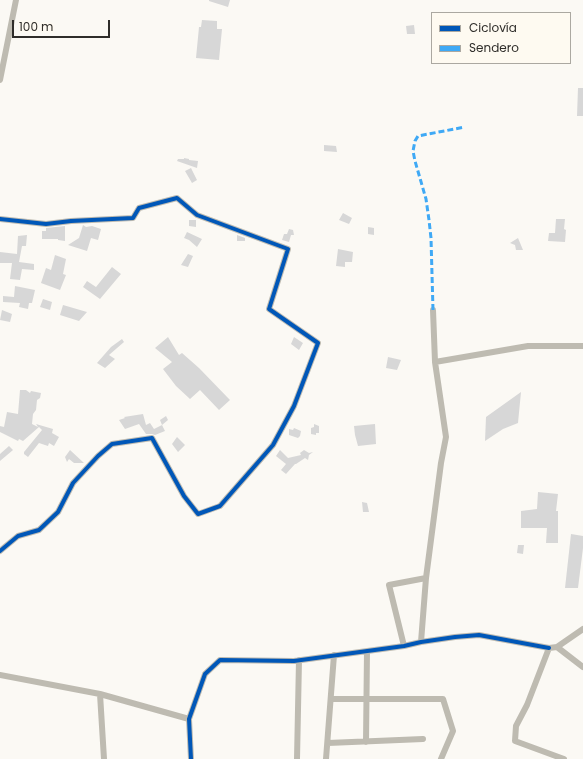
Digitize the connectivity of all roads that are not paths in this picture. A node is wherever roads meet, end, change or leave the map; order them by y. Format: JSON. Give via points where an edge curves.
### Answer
{"nodes":[{"id":1,"x":16,"y":0,"type":"edge"},
{"id":2,"x":0,"y":80,"type":"edge"},
{"id":3,"x":0,"y":220,"type":"edge"},
{"id":4,"x":433,"y":310,"type":"dead end"},
{"id":5,"x":583,"y":346,"type":"edge"},
{"id":6,"x":435,"y":362,"type":"junction"},
{"id":7,"x":0,"y":551,"type":"edge"},
{"id":8,"x":426,"y":578,"type":"junction"},
{"id":9,"x":583,"y":629,"type":"edge"},
{"id":10,"x":421,"y":642,"type":"junction"},
{"id":11,"x":404,"y":646,"type":"junction"},
{"id":12,"x":557,"y":647,"type":"junction"},
{"id":13,"x":549,"y":648,"type":"junction"},
{"id":14,"x":367,"y":651,"type":"junction"},
{"id":15,"x":334,"y":655,"type":"junction"},
{"id":16,"x":299,"y":660,"type":"junction"},
{"id":17,"x":583,"y":667,"type":"edge"},
{"id":18,"x":0,"y":676,"type":"edge"},
{"id":19,"x":100,"y":694,"type":"junction"},
{"id":20,"x":367,"y":698,"type":"junction"},
{"id":21,"x":331,"y":699,"type":"junction"},
{"id":22,"x":189,"y":719,"type":"junction"},
{"id":23,"x":423,"y":739,"type":"dead end"},
{"id":24,"x":366,"y":742,"type":"junction"},
{"id":25,"x":328,"y":743,"type":"junction"},
{"id":26,"x":104,"y":759,"type":"edge"},
{"id":27,"x":191,"y":759,"type":"edge"},
{"id":28,"x":297,"y":759,"type":"edge"},
{"id":29,"x":326,"y":759,"type":"edge"},
{"id":30,"x":441,"y":759,"type":"edge"},
{"id":31,"x":564,"y":759,"type":"edge"}],
"edges":[{"from":1,"to":2,"type":"street"},
{"from":3,"to":7,"type":"street","via":[[46,224],[133,218],[139,208],[177,198],[197,215],[288,249],[269,309],[318,343],[294,406],[273,446],[220,506],[198,514],[184,496],[152,438],[112,444],[73,483],[58,512],[39,530],[18,536]]},
{"from":4,"to":6,"type":"street"},
{"from":5,"to":6,"type":"street","via":[[528,346]]},
{"from":6,"to":8,"type":"street","via":[[446,437]]},
{"from":8,"to":10,"type":"street"},
{"from":8,"to":11,"type":"street","via":[[390,585]]},
{"from":9,"to":12,"type":"street"},
{"from":10,"to":11,"type":"street"},
{"from":10,"to":13,"type":"street","via":[[480,635]]},
{"from":11,"to":14,"type":"street"},
{"from":12,"to":13,"type":"street"},
{"from":12,"to":17,"type":"street"},
{"from":13,"to":31,"type":"street","via":[[516,726],[515,741]]},
{"from":14,"to":15,"type":"street"},
{"from":14,"to":20,"type":"street"},
{"from":15,"to":16,"type":"street"},
{"from":15,"to":21,"type":"street"},
{"from":16,"to":22,"type":"street","via":[[220,660],[205,674]]},
{"from":16,"to":28,"type":"street"},
{"from":18,"to":19,"type":"street"},
{"from":19,"to":22,"type":"street"},
{"from":19,"to":26,"type":"street"},
{"from":20,"to":21,"type":"street"},
{"from":20,"to":24,"type":"street"},
{"from":20,"to":30,"type":"street","via":[[443,699],[453,731]]},
{"from":21,"to":25,"type":"street"},
{"from":22,"to":27,"type":"street"},
{"from":23,"to":24,"type":"street"},
{"from":24,"to":25,"type":"street"},
{"from":25,"to":29,"type":"street"}]}
